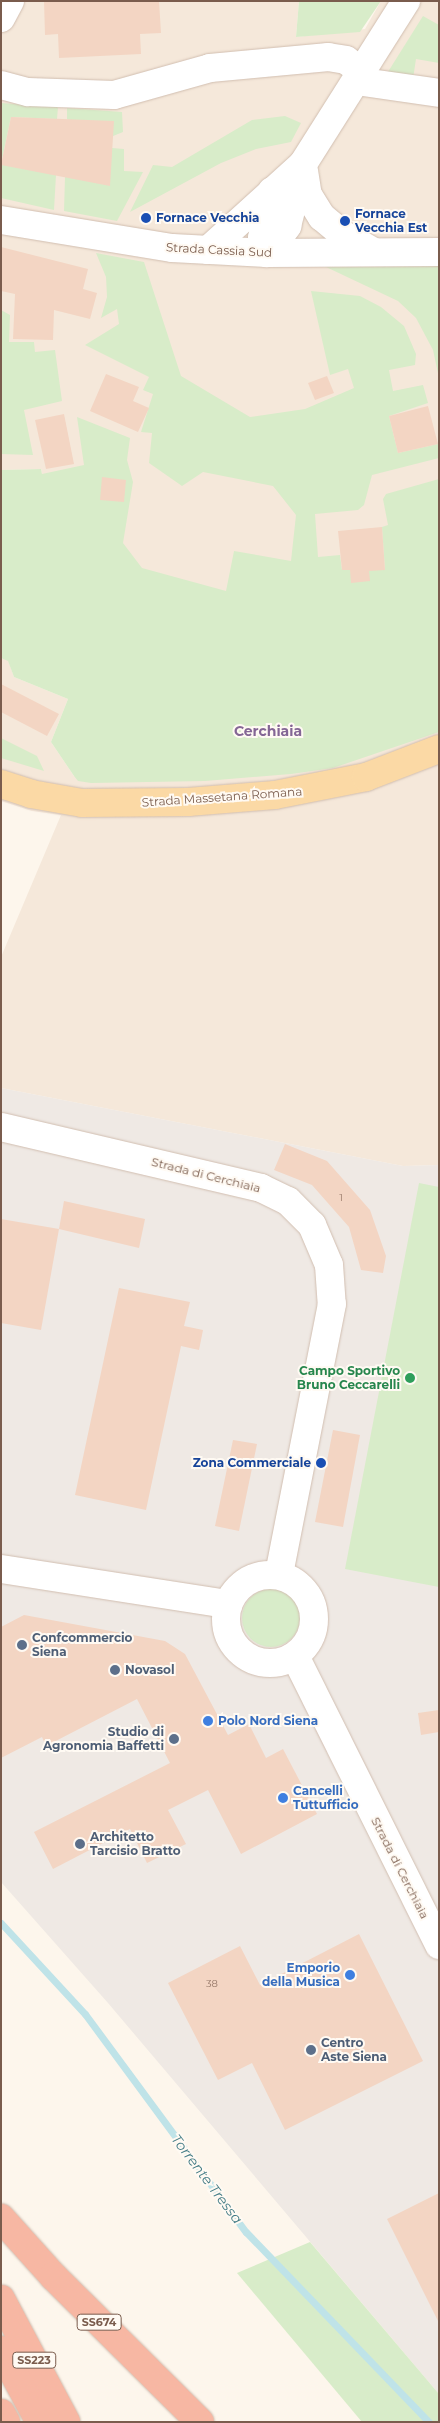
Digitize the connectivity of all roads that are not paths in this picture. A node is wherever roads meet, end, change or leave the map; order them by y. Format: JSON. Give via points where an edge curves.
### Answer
{"nodes":[{"id":1,"x":10,"y":1,"type":"edge"},
{"id":2,"x":406,"y":1,"type":"edge"},
{"id":3,"x":1,"y":18,"type":"edge"},
{"id":4,"x":359,"y":77,"type":"junction"},
{"id":5,"x":1,"y":85,"type":"edge"},
{"id":6,"x":439,"y":93,"type":"edge"},
{"id":7,"x":303,"y":164,"type":"junction"},
{"id":8,"x":272,"y":191,"type":"junction"},
{"id":9,"x":1,"y":220,"type":"edge"},
{"id":10,"x":208,"y":250,"type":"junction"},
{"id":11,"x":374,"y":252,"type":"junction"},
{"id":12,"x":439,"y":252,"type":"edge"},
{"id":13,"x":267,"y":253,"type":"junction"},
{"id":14,"x":439,"y":749,"type":"edge"},
{"id":15,"x":1,"y":784,"type":"edge"},
{"id":16,"x":1,"y":1127,"type":"edge"},
{"id":17,"x":1,"y":1569,"type":"edge"},
{"id":18,"x":279,"y":1575,"type":"junction"},
{"id":19,"x":228,"y":1604,"type":"junction"},
{"id":20,"x":295,"y":1656,"type":"junction"},
{"id":21,"x":439,"y":1945,"type":"edge"},
{"id":22,"x":1,"y":2218,"type":"edge"},
{"id":23,"x":1,"y":2299,"type":"edge"},
{"id":24,"x":1,"y":2350,"type":"edge"},
{"id":25,"x":1,"y":2414,"type":"edge"},
{"id":26,"x":6,"y":2422,"type":"edge"},
{"id":27,"x":40,"y":2422,"type":"edge"},
{"id":28,"x":66,"y":2422,"type":"edge"},
{"id":29,"x":200,"y":2422,"type":"edge"}],
"edges":[{"from":1,"to":3,"type":"street"},
{"from":2,"to":4,"type":"street"},
{"from":4,"to":5,"type":"street","via":[[346,60],[328,57],[210,68],[114,95],[28,92]]},
{"from":4,"to":6,"type":"street"},
{"from":4,"to":7,"type":"street"},
{"from":7,"to":8,"type":"street"},
{"from":7,"to":11,"type":"street","via":[[308,195],[322,217],[341,233]]},
{"from":7,"to":13,"type":"street","via":[[288,226]]},
{"from":8,"to":10,"type":"street"},
{"from":8,"to":13,"type":"street","via":[[262,238]]},
{"from":9,"to":10,"type":"street","name":"Strada Cassia Sud","via":[[109,239]]},
{"from":10,"to":13,"type":"street","name":"Strada Cassia Sud"},
{"from":11,"to":12,"type":"street","name":"Strada Cassia Sud"},
{"from":11,"to":13,"type":"street","name":"Strada Cassia Sud"},
{"from":14,"to":15,"type":"main road","name":"Strada Massetana Romana","via":[[351,781],[275,795],[188,802],[91,803],[46,797]]},
{"from":16,"to":18,"type":"street","name":"Strada di Cerchiaia","via":[[261,1188],[288,1201],[312,1225],[329,1265],[332,1304]]},
{"from":17,"to":19,"type":"street"},
{"from":18,"to":19,"type":"street","via":[[266,1574],[243,1584]]},
{"from":18,"to":20,"type":"street","via":[[298,1584],[306,1592],[315,1612],[312,1635]]},
{"from":19,"to":20,"type":"street","via":[[228,1632],[244,1655],[270,1663]]},
{"from":20,"to":21,"type":"street","name":"Strada di Cerchiaia"},
{"from":22,"to":29,"type":"highway","number":"SS674","via":[[53,2276]]},
{"from":23,"to":28,"type":"highway","number":"SS223"},
{"from":24,"to":27,"type":"highway"},
{"from":25,"to":26,"type":"highway"}]}
